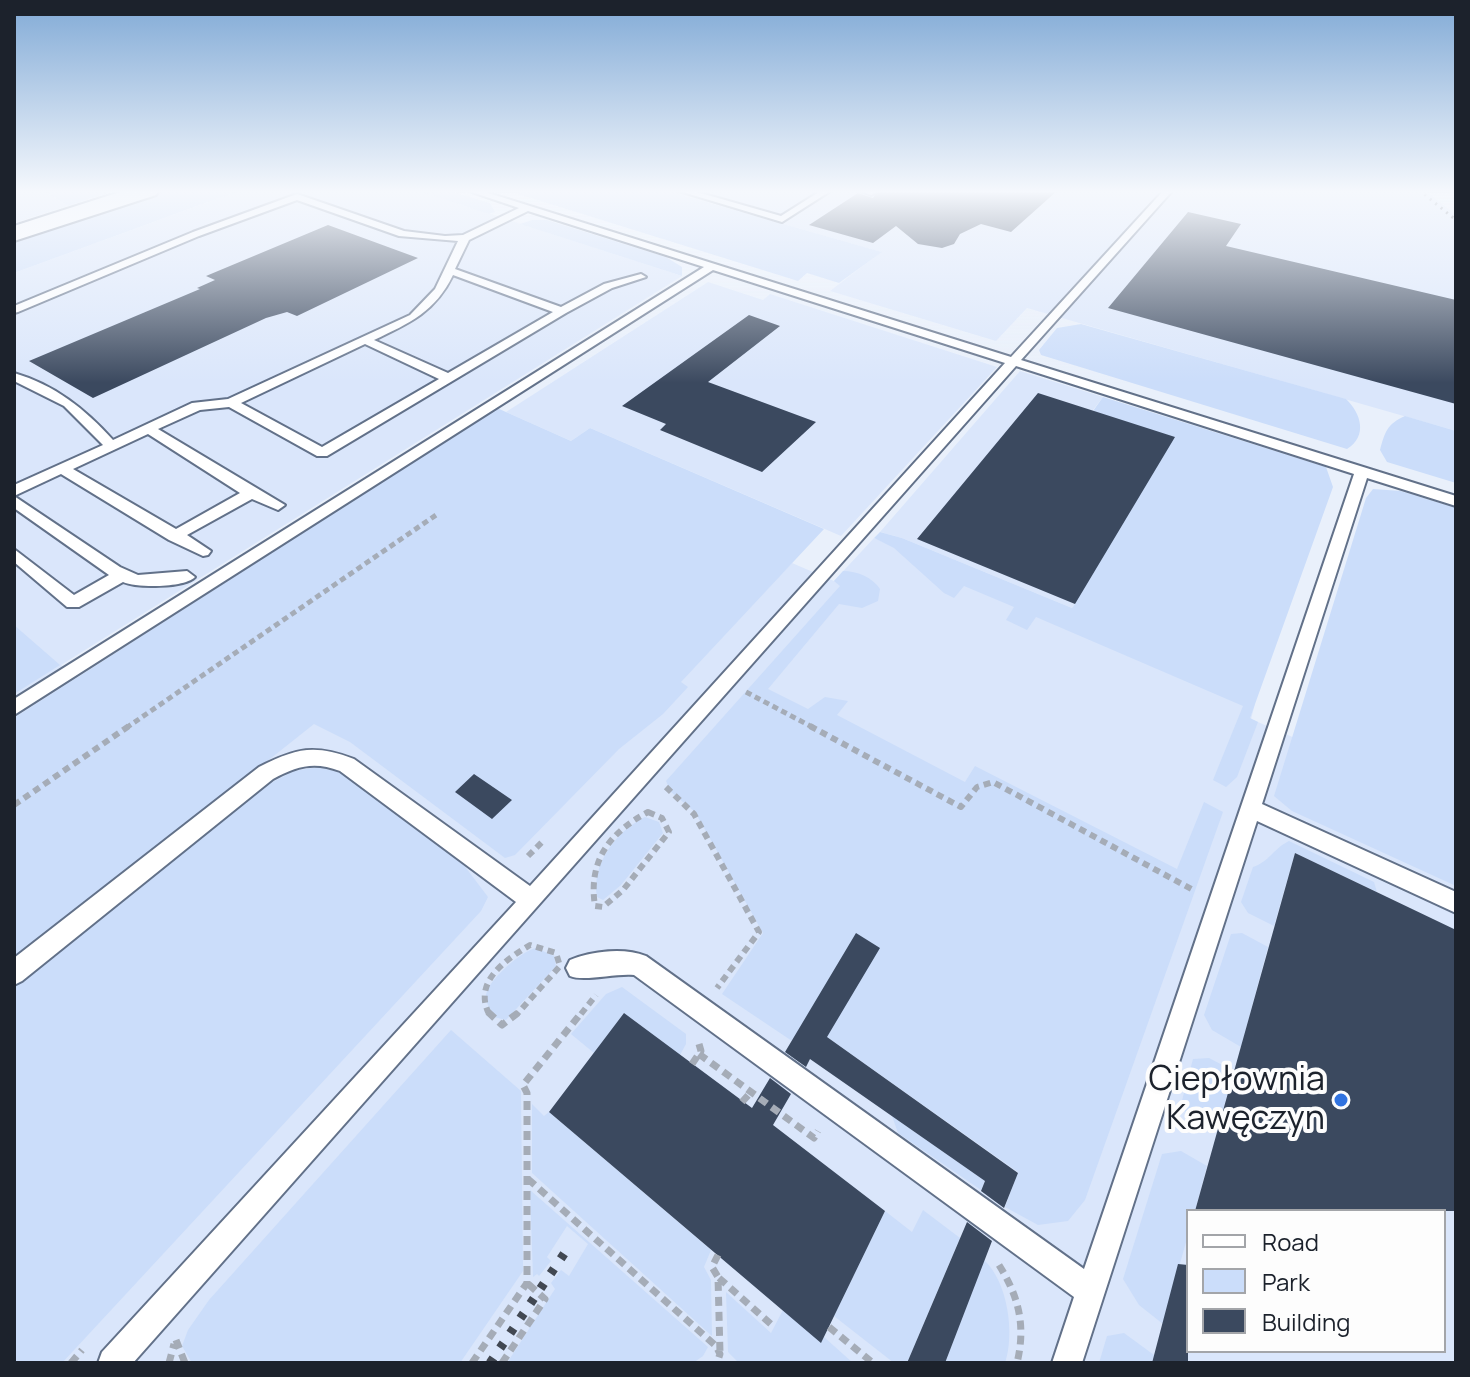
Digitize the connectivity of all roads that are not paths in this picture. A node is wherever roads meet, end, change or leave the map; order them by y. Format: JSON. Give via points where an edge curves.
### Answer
{"nodes":[{"id":1,"x":147,"y":254,"type":"edge"},
{"id":2,"x":457,"y":254,"type":"edge"},
{"id":3,"x":671,"y":254,"type":"edge"},
{"id":4,"x":1110,"y":254,"type":"edge"},
{"id":5,"x":711,"y":267,"type":"junction"},
{"id":6,"x":449,"y":270,"type":"junction"},
{"id":7,"x":641,"y":277,"type":"dead end"},
{"id":8,"x":14,"y":310,"type":"edge"},
{"id":9,"x":562,"y":311,"type":"junction"},
{"id":10,"x":367,"y":341,"type":"junction"},
{"id":11,"x":1011,"y":363,"type":"junction"},
{"id":12,"x":14,"y":377,"type":"edge"},
{"id":13,"x":450,"y":379,"type":"junction"},
{"id":14,"x":231,"y":403,"type":"junction"},
{"id":15,"x":149,"y":429,"type":"junction"},
{"id":16,"x":111,"y":446,"type":"junction"},
{"id":17,"x":62,"y":469,"type":"junction"},
{"id":18,"x":1362,"y":472,"type":"junction"},
{"id":19,"x":14,"y":491,"type":"edge"},
{"id":20,"x":251,"y":493,"type":"junction"},
{"id":21,"x":14,"y":501,"type":"edge"},
{"id":22,"x":1456,"y":501,"type":"edge"},
{"id":23,"x":278,"y":505,"type":"dead end"},
{"id":24,"x":174,"y":536,"type":"junction"},
{"id":25,"x":203,"y":551,"type":"dead end"},
{"id":26,"x":14,"y":554,"type":"edge"},
{"id":27,"x":122,"y":575,"type":"junction"},
{"id":28,"x":187,"y":577,"type":"dead end"},
{"id":29,"x":14,"y":708,"type":"edge"},
{"id":30,"x":1250,"y":808,"type":"junction"},
{"id":31,"x":531,"y":900,"type":"junction"},
{"id":32,"x":1456,"y":903,"type":"edge"},
{"id":33,"x":578,"y":968,"type":"dead end"},
{"id":34,"x":14,"y":973,"type":"edge"},
{"id":35,"x":1090,"y":1291,"type":"junction"},
{"id":36,"x":113,"y":1363,"type":"edge"},
{"id":37,"x":1067,"y":1363,"type":"edge"}],
"edges":[{"from":1,"to":8,"type":"lane"},
{"from":2,"to":6,"type":"lane"},
{"from":3,"to":5,"type":"lane"},
{"from":4,"to":11,"type":"lane"},
{"from":5,"to":11,"type":"lane"},
{"from":5,"to":29,"type":"lane"},
{"from":6,"to":9,"type":"lane"},
{"from":6,"to":10,"type":"lane","via":[[440,290],[414,317]]},
{"from":7,"to":9,"type":"lane","via":[[608,286]]},
{"from":9,"to":13,"type":"lane"},
{"from":10,"to":13,"type":"lane"},
{"from":10,"to":14,"type":"lane"},
{"from":11,"to":18,"type":"lane"},
{"from":11,"to":31,"type":"lane"},
{"from":12,"to":16,"type":"lane","via":[[53,391]]},
{"from":13,"to":14,"type":"lane","via":[[322,453]]},
{"from":14,"to":15,"type":"lane","via":[[197,406]]},
{"from":15,"to":16,"type":"lane"},
{"from":15,"to":20,"type":"lane"},
{"from":16,"to":17,"type":"lane"},
{"from":17,"to":19,"type":"lane"},
{"from":17,"to":24,"type":"lane"},
{"from":18,"to":22,"type":"lane"},
{"from":18,"to":30,"type":"lane"},
{"from":20,"to":23,"type":"lane"},
{"from":20,"to":24,"type":"lane"},
{"from":21,"to":27,"type":"lane"},
{"from":24,"to":25,"type":"lane"},
{"from":26,"to":27,"type":"lane","via":[[73,603]]},
{"from":27,"to":28,"type":"lane","via":[[136,581]]},
{"from":30,"to":32,"type":"lane"},
{"from":30,"to":35,"type":"lane"},
{"from":31,"to":34,"type":"lane","via":[[347,765],[322,755],[291,760],[266,773]]},
{"from":31,"to":36,"type":"lane"},
{"from":33,"to":35,"type":"lane","via":[[638,964]]},
{"from":35,"to":37,"type":"lane"}]}
